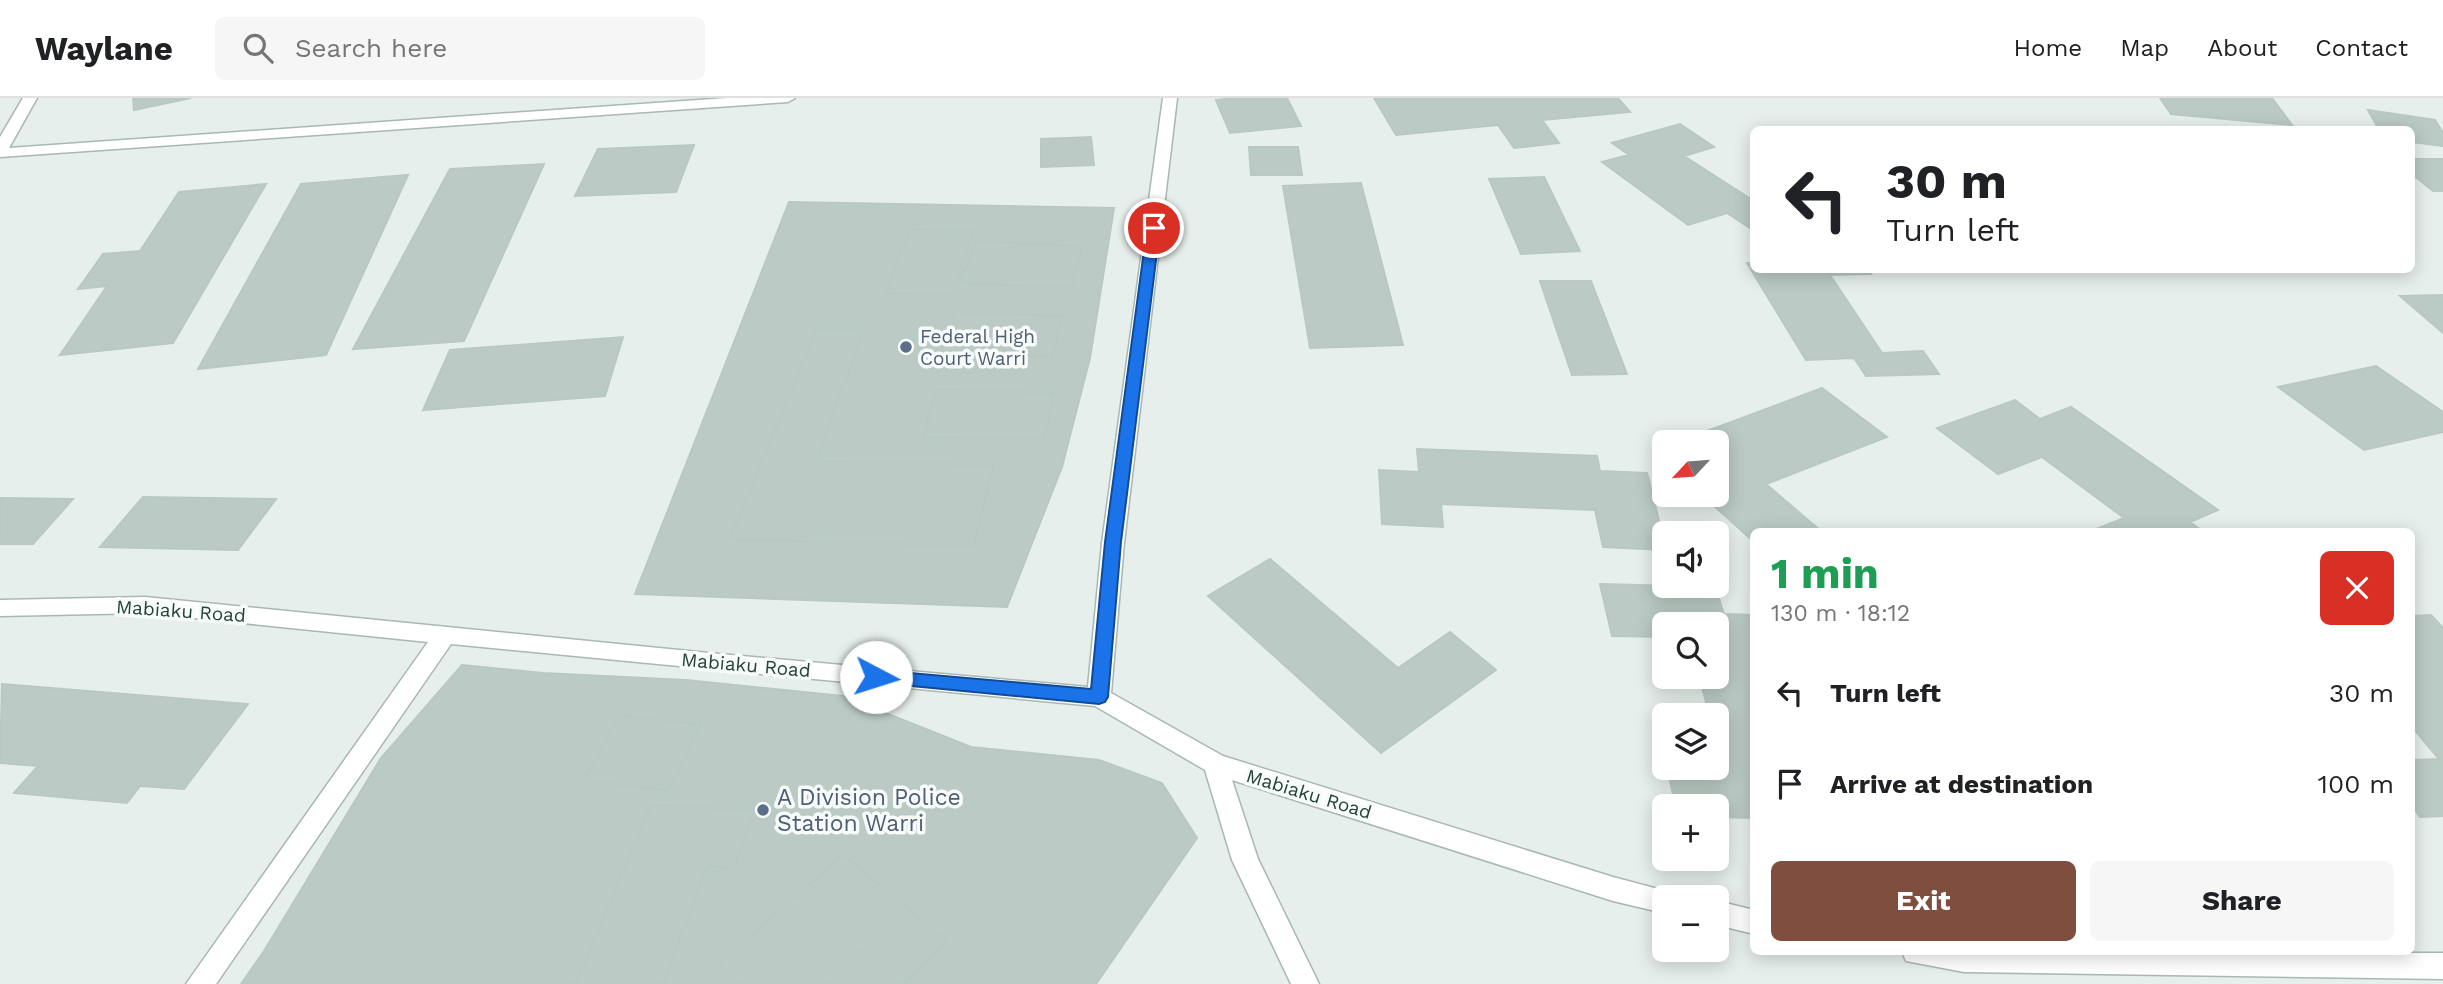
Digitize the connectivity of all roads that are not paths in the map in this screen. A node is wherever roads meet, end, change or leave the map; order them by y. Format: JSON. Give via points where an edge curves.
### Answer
{"nodes":[{"id":1,"x":30,"y":98,"type":"edge"},
{"id":2,"x":788,"y":98,"type":"edge"},
{"id":3,"x":1170,"y":98,"type":"edge"},
{"id":4,"x":0,"y":152,"type":"edge"},
{"id":5,"x":0,"y":608,"type":"edge"},
{"id":6,"x":445,"y":635,"type":"junction"},
{"id":7,"x":1099,"y":697,"type":"junction"},
{"id":8,"x":1215,"y":764,"type":"junction"},
{"id":9,"x":1652,"y":898,"type":"edge"},
{"id":10,"x":1729,"y":916,"type":"edge"},
{"id":11,"x":1750,"y":921,"type":"edge"},
{"id":12,"x":1937,"y":955,"type":"edge"},
{"id":13,"x":2443,"y":966,"type":"edge"},
{"id":14,"x":200,"y":984,"type":"edge"},
{"id":15,"x":1305,"y":984,"type":"edge"}],
"edges":[{"from":1,"to":4,"type":"street"},
{"from":2,"to":4,"type":"street"},
{"from":3,"to":7,"type":"street","via":[[1113,542]]},
{"from":5,"to":6,"type":"street","name":"Mabiaku Road","via":[[145,605]]},
{"from":6,"to":7,"type":"street","name":"Mabiaku Road"},
{"from":6,"to":14,"type":"street"},
{"from":7,"to":8,"type":"street","name":"Mabiaku Road"},
{"from":8,"to":9,"type":"street","name":"Mabiaku Road"},
{"from":8,"to":15,"type":"street","via":[[1245,860]]},
{"from":10,"to":11,"type":"street"},
{"from":12,"to":13,"type":"street"}]}
